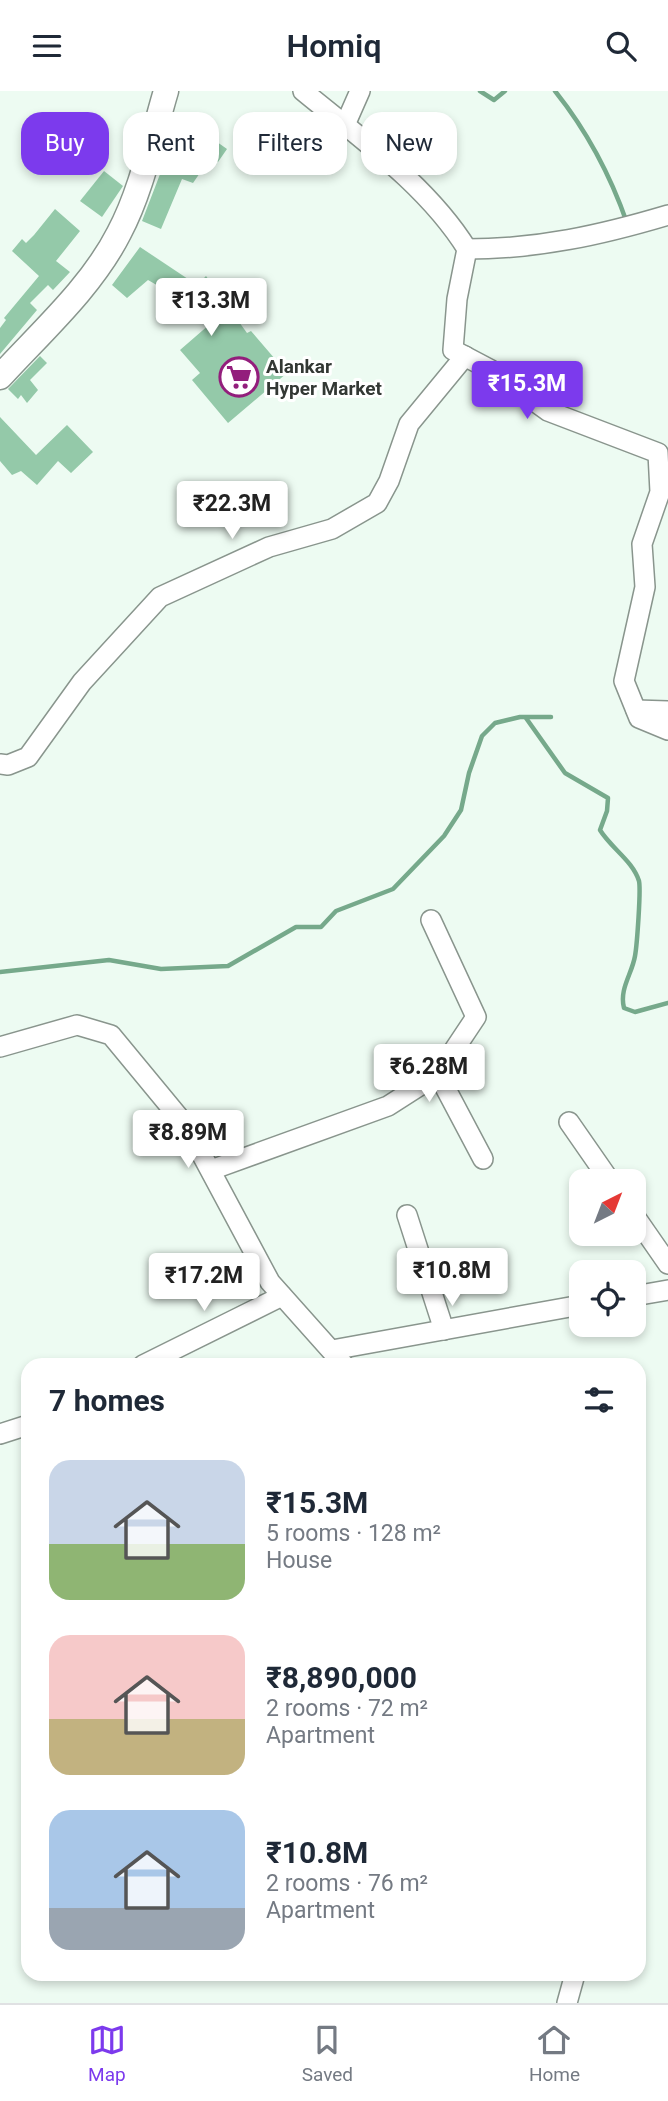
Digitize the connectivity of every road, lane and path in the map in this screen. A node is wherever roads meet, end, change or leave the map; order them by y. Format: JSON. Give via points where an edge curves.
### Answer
{"nodes":[{"id":1,"x":166,"y":91,"type":"edge"},
{"id":2,"x":303,"y":91,"type":"edge"},
{"id":3,"x":360,"y":91,"type":"edge"},
{"id":4,"x":329,"y":112,"type":"edge"},
{"id":5,"x":347,"y":120,"type":"edge"},
{"id":6,"x":347,"y":127,"type":"edge"},
{"id":7,"x":668,"y":215,"type":"edge"},
{"id":8,"x":467,"y":249,"type":"junction"},
{"id":9,"x":465,"y":356,"type":"junction"},
{"id":10,"x":0,"y":377,"type":"edge"},
{"id":11,"x":636,"y":710,"type":"junction"},
{"id":12,"x":668,"y":711,"type":"edge"},
{"id":13,"x":668,"y":730,"type":"edge"},
{"id":14,"x":0,"y":764,"type":"edge"},
{"id":15,"x":430,"y":920,"type":"dead end"},
{"id":16,"x":0,"y":1047,"type":"edge"},
{"id":17,"x":438,"y":1074,"type":"junction"},
{"id":18,"x":569,"y":1122,"type":"dead end"},
{"id":19,"x":483,"y":1159,"type":"dead end"},
{"id":20,"x":602,"y":1169,"type":"edge"},
{"id":21,"x":211,"y":1170,"type":"junction"},
{"id":22,"x":407,"y":1215,"type":"dead end"},
{"id":23,"x":646,"y":1232,"type":"edge"},
{"id":24,"x":668,"y":1264,"type":"edge"},
{"id":25,"x":668,"y":1290,"type":"edge"},
{"id":26,"x":646,"y":1294,"type":"edge"},
{"id":27,"x":282,"y":1296,"type":"junction"},
{"id":28,"x":569,"y":1307,"type":"edge"},
{"id":29,"x":444,"y":1330,"type":"junction"},
{"id":30,"x":157,"y":1358,"type":"edge"},
{"id":31,"x":338,"y":1358,"type":"edge"},
{"id":32,"x":21,"y":1427,"type":"edge"},
{"id":33,"x":0,"y":1434,"type":"edge"},
{"id":34,"x":573,"y":1981,"type":"edge"},
{"id":35,"x":567,"y":2003,"type":"edge"}],
"edges":[{"from":1,"to":10,"type":"main road","via":[[132,207],[119,235],[78,291]]},
{"from":2,"to":4,"type":"street"},
{"from":3,"to":5,"type":"street"},
{"from":6,"to":8,"type":"street","via":[[453,227]]},
{"from":7,"to":8,"type":"street","via":[[573,241]]},
{"from":8,"to":9,"type":"street","via":[[453,350]]},
{"from":9,"to":11,"type":"street","via":[[548,411],[658,453],[660,492],[642,544],[645,587],[624,681]]},
{"from":9,"to":14,"type":"street","via":[[409,423],[377,503],[332,529],[269,547],[160,597],[82,682],[28,757]]},
{"from":11,"to":12,"type":"street"},
{"from":11,"to":13,"type":"street","via":[[639,717]]},
{"from":15,"to":17,"type":"street","via":[[476,1017]]},
{"from":16,"to":21,"type":"street","via":[[77,1025],[111,1035],[187,1127]]},
{"from":17,"to":19,"type":"street"},
{"from":17,"to":21,"type":"street","via":[[388,1106]]},
{"from":18,"to":20,"type":"street"},
{"from":21,"to":27,"type":"street","via":[[270,1282]]},
{"from":22,"to":29,"type":"street"},
{"from":23,"to":24,"type":"street"},
{"from":25,"to":26,"type":"street"},
{"from":27,"to":30,"type":"street"},
{"from":27,"to":31,"type":"street"},
{"from":28,"to":29,"type":"street"},
{"from":29,"to":31,"type":"street"},
{"from":32,"to":33,"type":"street"},
{"from":34,"to":35,"type":"street"}]}
